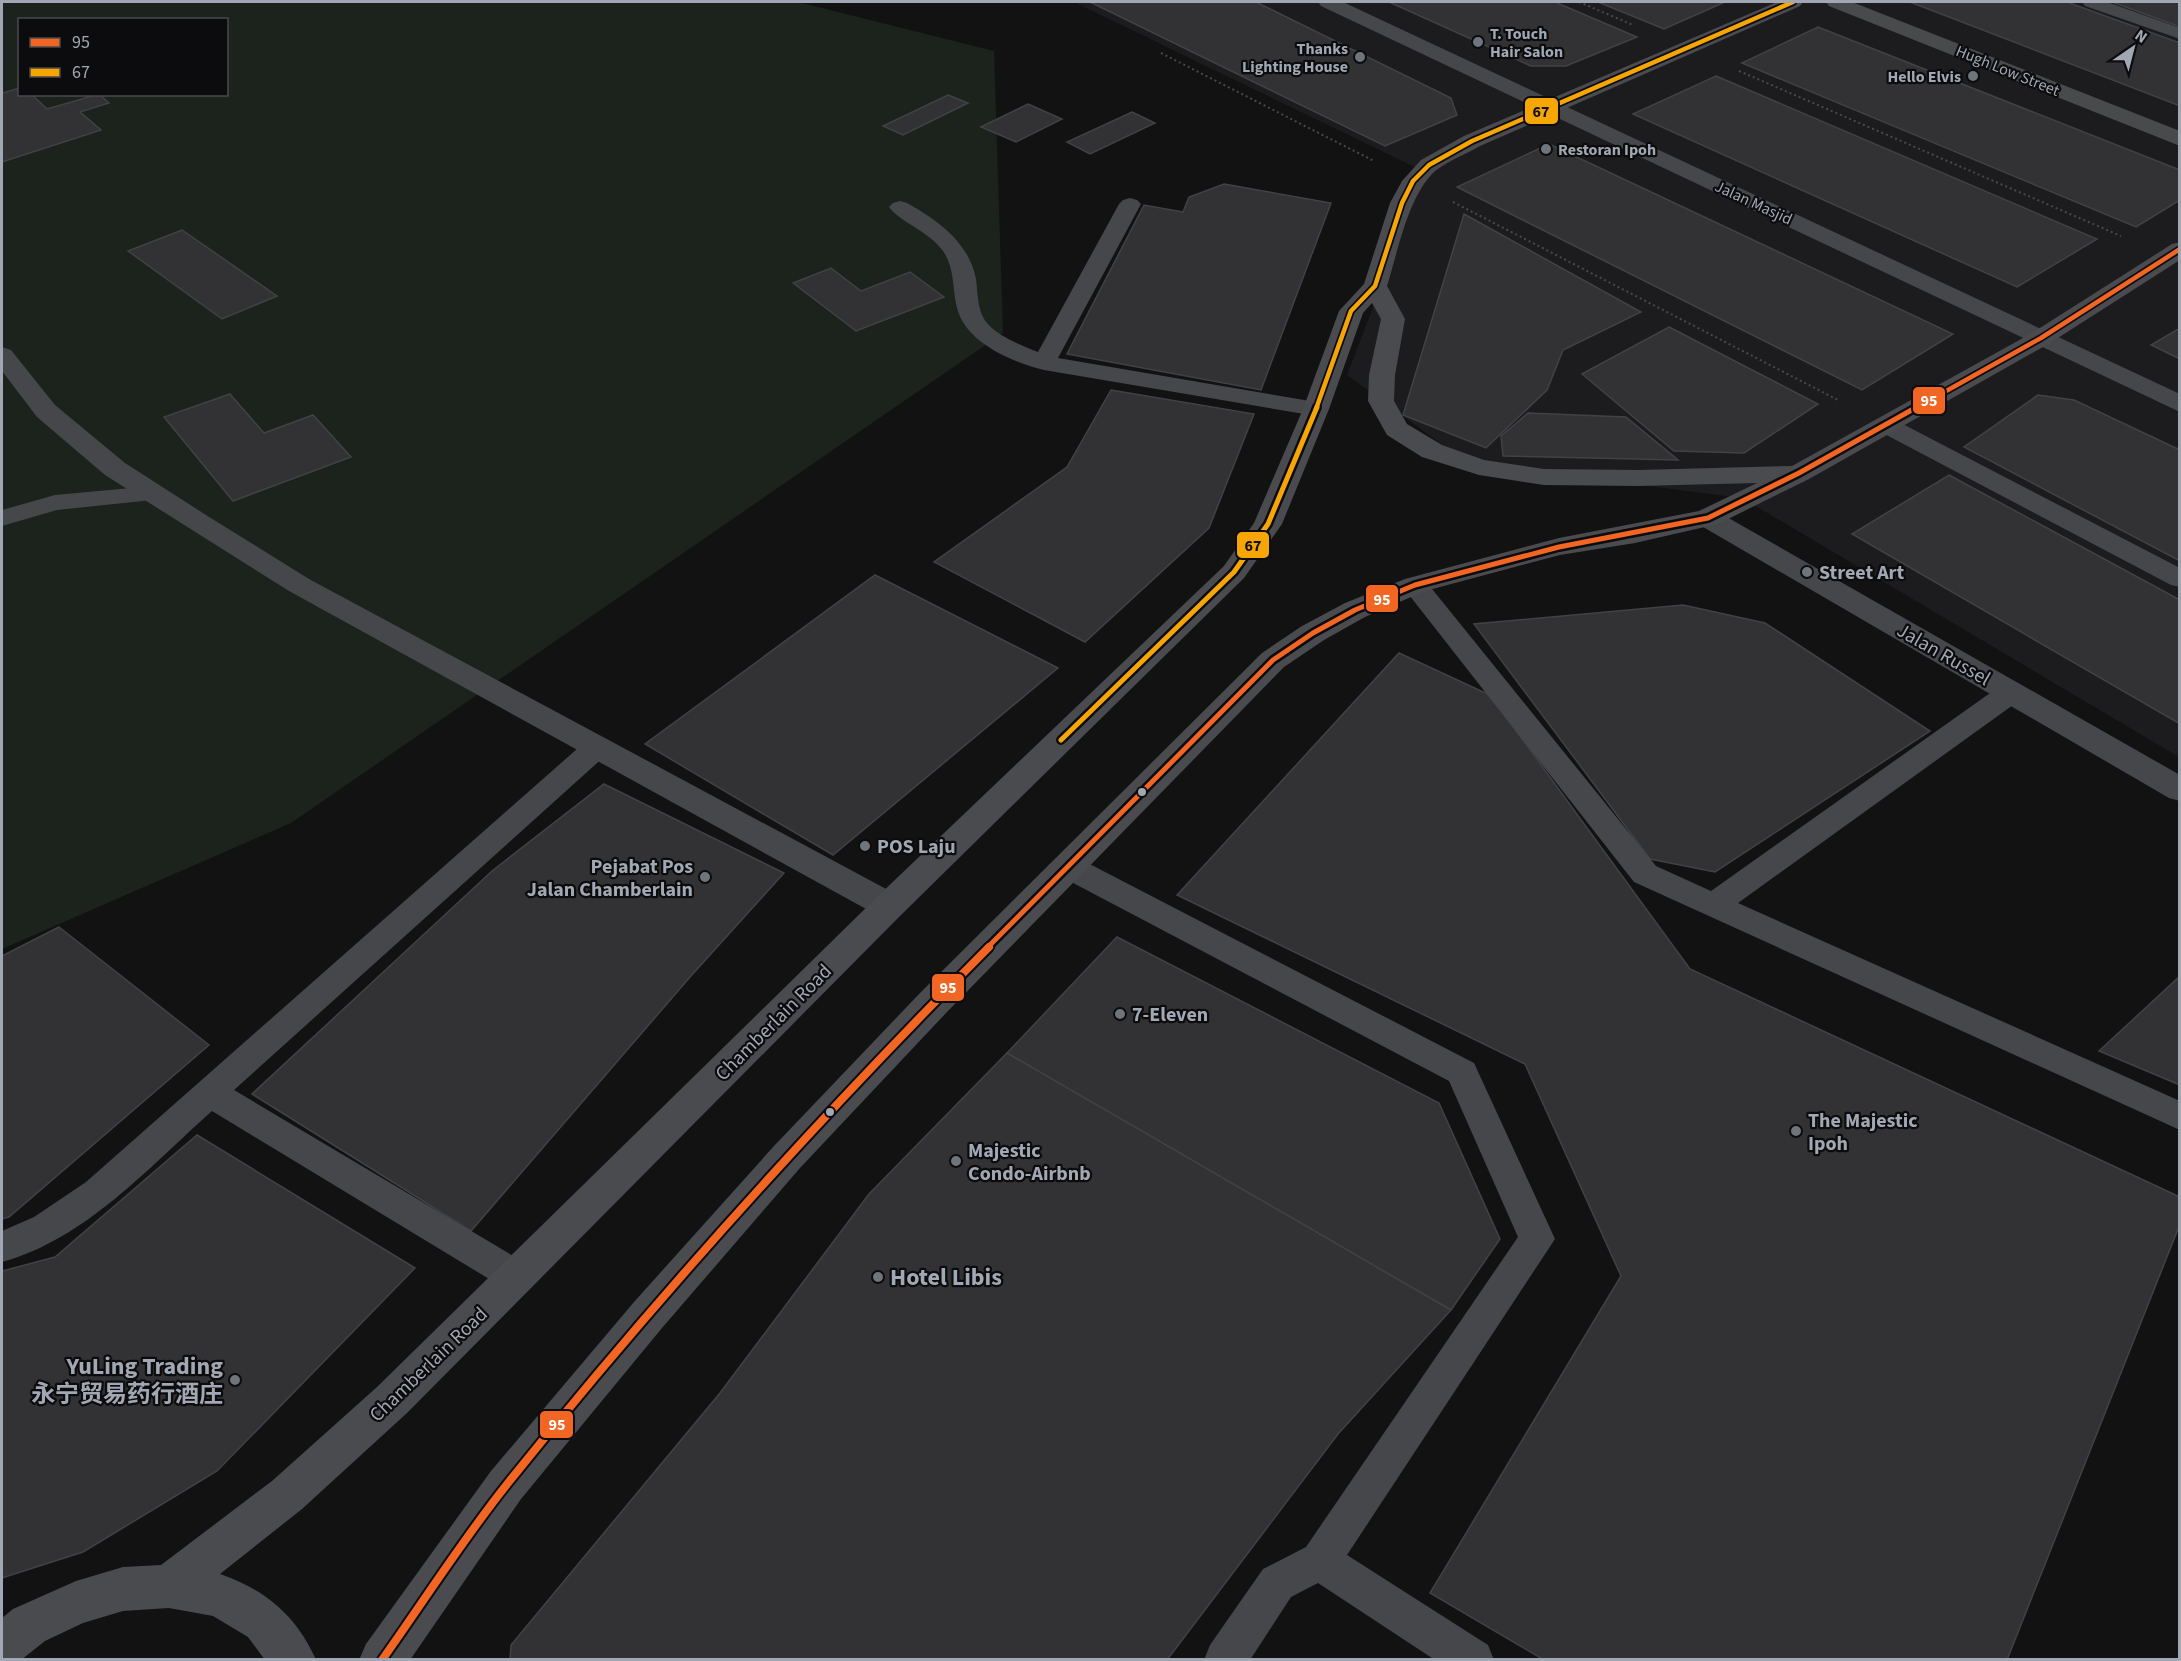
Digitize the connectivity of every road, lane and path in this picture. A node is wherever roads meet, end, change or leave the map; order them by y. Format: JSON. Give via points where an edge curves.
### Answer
{"nodes":[{"id":1,"x":1328,"y":2,"type":"edge"},
{"id":2,"x":1793,"y":2,"type":"edge"},
{"id":3,"x":1836,"y":2,"type":"edge"},
{"id":4,"x":2091,"y":2,"type":"edge"},
{"id":5,"x":2180,"y":34,"type":"edge"},
{"id":6,"x":1688,"y":49,"type":"junction"},
{"id":7,"x":1161,"y":53,"type":"dead end"},
{"id":8,"x":1553,"y":106,"type":"junction"},
{"id":9,"x":2180,"y":139,"type":"edge"},
{"id":10,"x":1413,"y":181,"type":"junction"},
{"id":11,"x":1130,"y":204,"type":"dead end"},
{"id":12,"x":900,"y":207,"type":"dead end"},
{"id":13,"x":2173,"y":253,"type":"edge"},
{"id":14,"x":1375,"y":286,"type":"junction"},
{"id":15,"x":2041,"y":338,"type":"junction"},
{"id":16,"x":2,"y":355,"type":"edge"},
{"id":17,"x":1044,"y":363,"type":"junction"},
{"id":18,"x":2180,"y":404,"type":"edge"},
{"id":19,"x":1316,"y":409,"type":"junction"},
{"id":20,"x":1886,"y":425,"type":"junction"},
{"id":21,"x":1798,"y":473,"type":"junction"},
{"id":22,"x":153,"y":494,"type":"junction"},
{"id":23,"x":2,"y":518,"type":"edge"},
{"id":24,"x":1708,"y":518,"type":"junction"},
{"id":25,"x":2180,"y":579,"type":"edge"},
{"id":26,"x":1415,"y":585,"type":"junction"},
{"id":27,"x":2010,"y":693,"type":"junction"},
{"id":28,"x":596,"y":748,"type":"junction"},
{"id":29,"x":2180,"y":790,"type":"edge"},
{"id":30,"x":1069,"y":867,"type":"junction"},
{"id":31,"x":889,"y":906,"type":"junction"},
{"id":32,"x":1712,"y":906,"type":"junction"},
{"id":33,"x":209,"y":1092,"type":"junction"},
{"id":34,"x":2180,"y":1116,"type":"edge"},
{"id":35,"x":2,"y":1247,"type":"edge"},
{"id":36,"x":517,"y":1277,"type":"junction"},
{"id":37,"x":1320,"y":1561,"type":"junction"},
{"id":38,"x":169,"y":1586,"type":"junction"},
{"id":39,"x":11,"y":1634,"type":"edge"},
{"id":40,"x":293,"y":1659,"type":"edge"},
{"id":41,"x":382,"y":1659,"type":"edge"},
{"id":42,"x":1225,"y":1659,"type":"edge"},
{"id":43,"x":1473,"y":1659,"type":"edge"}],
"edges":[{"from":1,"to":8,"type":"street","name":"Jalan Masjid"},
{"from":2,"to":6,"type":"main road"},
{"from":3,"to":9,"type":"highway","name":"Hugh Low Street"},
{"from":4,"to":5,"type":"lane"},
{"from":6,"to":8,"type":"main road"},
{"from":6,"to":13,"type":"path"},
{"from":7,"to":10,"type":"path"},
{"from":8,"to":10,"type":"main road","via":[[1472,141],[1430,165]]},
{"from":8,"to":15,"type":"street","name":"Jalan Masjid"},
{"from":10,"to":14,"type":"main road"},
{"from":10,"to":20,"type":"path"},
{"from":11,"to":17,"type":"lane"},
{"from":12,"to":17,"type":"lane","via":[[932,226],[950,244],[963,271],[969,310],[979,328],[1011,350]]},
{"from":13,"to":15,"type":"main road"},
{"from":14,"to":19,"type":"main road","name":"Chamberlain Road","via":[[1351,311]]},
{"from":14,"to":21,"type":"main road","via":[[1393,319],[1381,401],[1396,429],[1432,451],[1479,467],[1544,477]]},
{"from":15,"to":18,"type":"street","name":"Jalan Masjid"},
{"from":15,"to":20,"type":"main road"},
{"from":16,"to":22,"type":"street","via":[[46,411],[115,470]]},
{"from":17,"to":19,"type":"lane"},
{"from":19,"to":31,"type":"main road","name":"Chamberlain Road","via":[[1268,524],[1234,572]]},
{"from":20,"to":21,"type":"main road"},
{"from":20,"to":25,"type":"lane"},
{"from":21,"to":24,"type":"main road"},
{"from":22,"to":23,"type":"lane","via":[[55,503]]},
{"from":22,"to":28,"type":"street","via":[[299,585]]},
{"from":24,"to":26,"type":"main road","via":[[1559,547]]},
{"from":24,"to":27,"type":"street","name":"Jalan Russel"},
{"from":26,"to":30,"type":"main road","via":[[1355,610],[1273,660]]},
{"from":26,"to":32,"type":"lane","via":[[1645,874]]},
{"from":27,"to":29,"type":"street","name":"Jalan Russel"},
{"from":27,"to":32,"type":"lane"},
{"from":28,"to":31,"type":"street"},
{"from":28,"to":33,"type":"lane"},
{"from":30,"to":37,"type":"lane","via":[[1462,1072],[1537,1239]]},
{"from":30,"to":41,"type":"main road","via":[[787,1157],[656,1306],[506,1485]]},
{"from":31,"to":36,"type":"main road","name":"Chamberlain Road"},
{"from":32,"to":34,"type":"lane"},
{"from":33,"to":35,"type":"lane","via":[[98,1192],[47,1228]]},
{"from":33,"to":36,"type":"lane"},
{"from":36,"to":38,"type":"main road","name":"Chamberlain Road","via":[[392,1400],[287,1495]]},
{"from":37,"to":42,"type":"lane","via":[[1277,1583]]},
{"from":37,"to":43,"type":"lane"},
{"from":38,"to":39,"type":"main road","via":[[123,1589],[76,1603]]},
{"from":38,"to":40,"type":"main road","via":[[221,1596],[264,1621]]}]}
